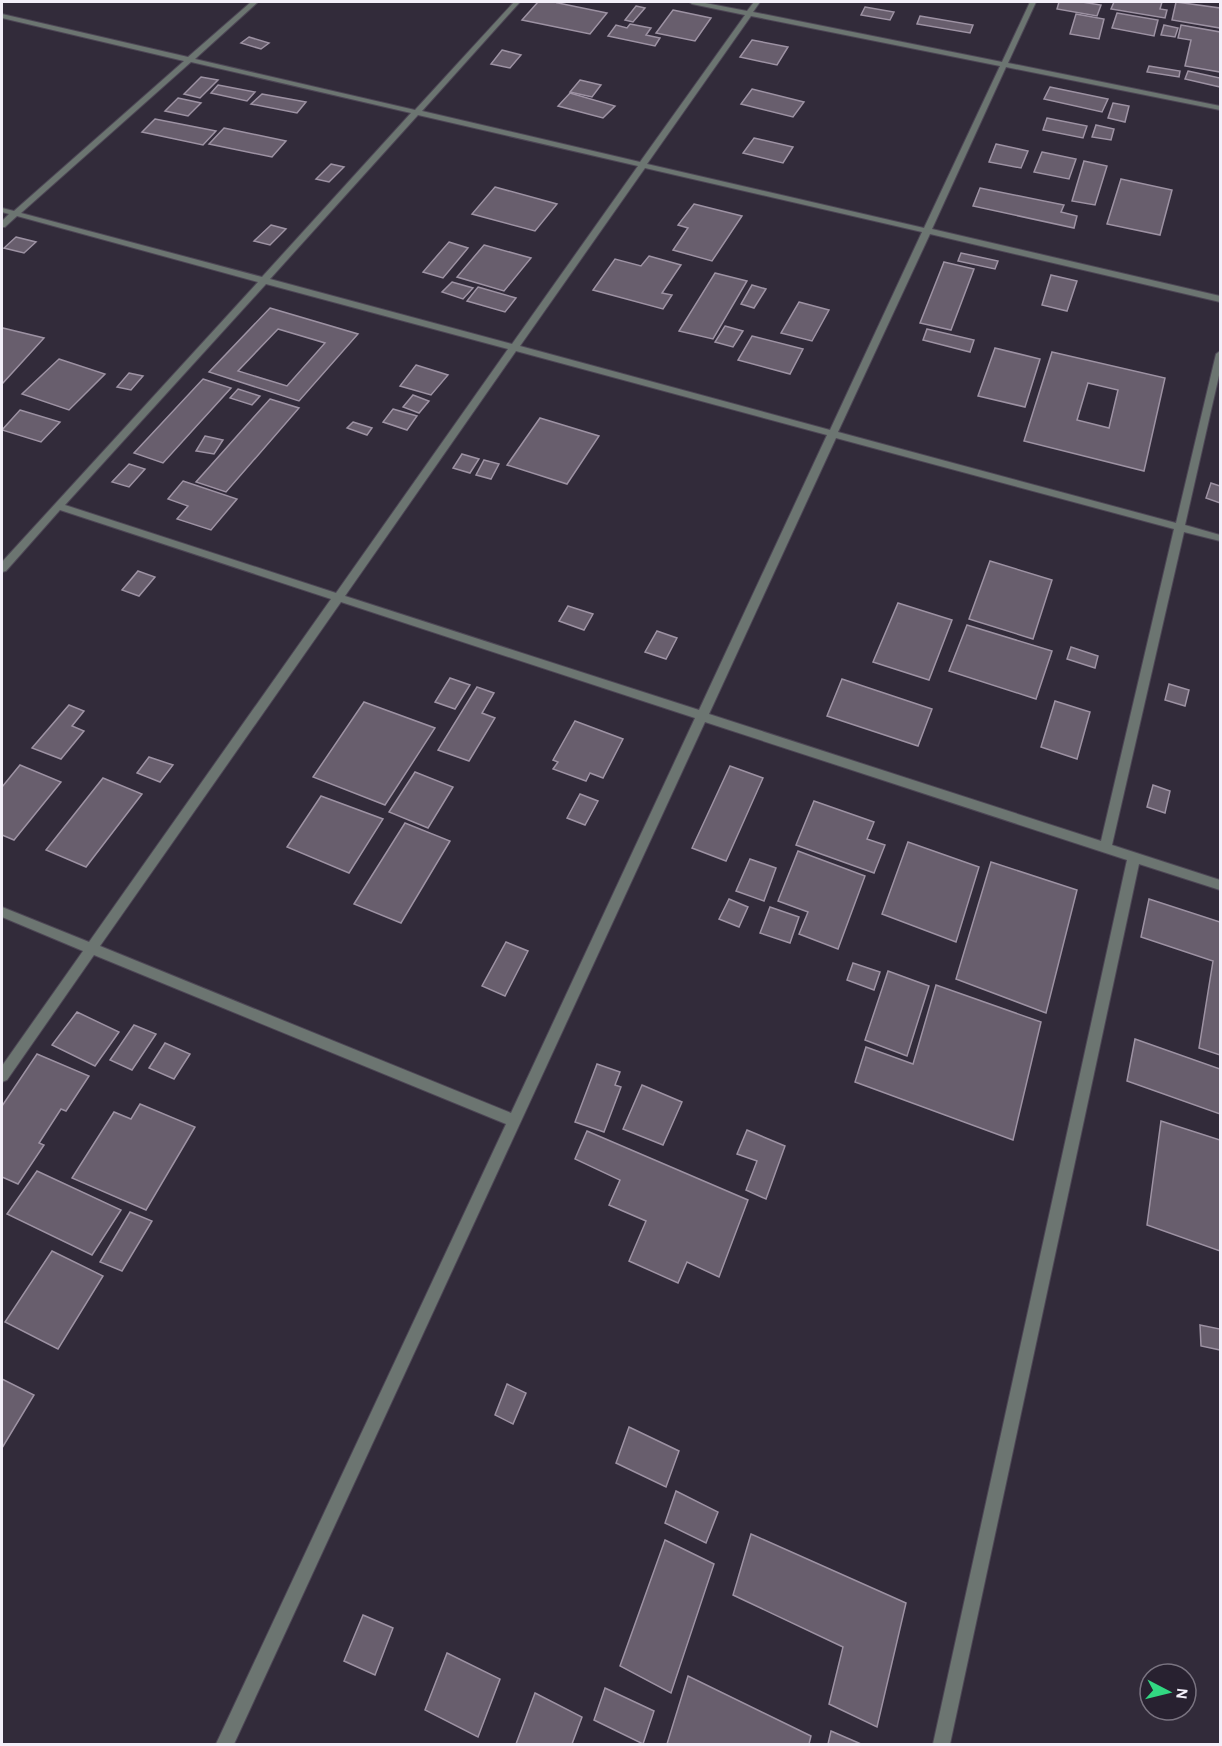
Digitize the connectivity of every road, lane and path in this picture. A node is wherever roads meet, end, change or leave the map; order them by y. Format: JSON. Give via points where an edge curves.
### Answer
{"nodes":[{"id":1,"x":255,"y":2,"type":"edge"},
{"id":2,"x":517,"y":2,"type":"edge"},
{"id":3,"x":692,"y":2,"type":"edge"},
{"id":4,"x":756,"y":2,"type":"edge"},
{"id":5,"x":1033,"y":2,"type":"edge"},
{"id":6,"x":748,"y":13,"type":"junction"},
{"id":7,"x":2,"y":16,"type":"edge"},
{"id":8,"x":189,"y":60,"type":"junction"},
{"id":9,"x":1004,"y":64,"type":"junction"},
{"id":10,"x":1221,"y":108,"type":"edge"},
{"id":11,"x":416,"y":112,"type":"junction"},
{"id":12,"x":642,"y":165,"type":"junction"},
{"id":13,"x":2,"y":210,"type":"edge"},
{"id":14,"x":15,"y":213,"type":"junction"},
{"id":15,"x":2,"y":225,"type":"edge"},
{"id":16,"x":927,"y":231,"type":"junction"},
{"id":17,"x":263,"y":280,"type":"junction"},
{"id":18,"x":1221,"y":298,"type":"edge"},
{"id":19,"x":513,"y":348,"type":"junction"},
{"id":20,"x":1221,"y":354,"type":"edge"},
{"id":21,"x":833,"y":434,"type":"junction"},
{"id":22,"x":58,"y":506,"type":"junction"},
{"id":23,"x":1180,"y":527,"type":"junction"},
{"id":24,"x":1221,"y":538,"type":"edge"},
{"id":25,"x":2,"y":568,"type":"edge"},
{"id":26,"x":338,"y":598,"type":"junction"},
{"id":27,"x":702,"y":716,"type":"junction"},
{"id":28,"x":1106,"y":847,"type":"junction"},
{"id":29,"x":1134,"y":857,"type":"junction"},
{"id":30,"x":1221,"y":885,"type":"edge"},
{"id":31,"x":2,"y":912,"type":"edge"},
{"id":32,"x":91,"y":949,"type":"junction"},
{"id":33,"x":2,"y":1076,"type":"edge"},
{"id":34,"x":514,"y":1121,"type":"junction"},
{"id":35,"x":225,"y":1744,"type":"edge"},
{"id":36,"x":942,"y":1744,"type":"edge"}],
"edges":[{"from":1,"to":8,"type":"street"},
{"from":2,"to":11,"type":"street"},
{"from":3,"to":6,"type":"street"},
{"from":4,"to":6,"type":"street"},
{"from":5,"to":9,"type":"street"},
{"from":6,"to":9,"type":"street"},
{"from":6,"to":12,"type":"street"},
{"from":7,"to":8,"type":"street"},
{"from":8,"to":11,"type":"street"},
{"from":8,"to":14,"type":"street"},
{"from":9,"to":10,"type":"street"},
{"from":9,"to":16,"type":"street"},
{"from":11,"to":12,"type":"street"},
{"from":11,"to":17,"type":"street"},
{"from":12,"to":16,"type":"street"},
{"from":12,"to":19,"type":"street"},
{"from":13,"to":14,"type":"street"},
{"from":14,"to":15,"type":"street"},
{"from":14,"to":17,"type":"street"},
{"from":16,"to":18,"type":"street"},
{"from":16,"to":21,"type":"street"},
{"from":17,"to":19,"type":"street"},
{"from":17,"to":22,"type":"street"},
{"from":19,"to":21,"type":"street"},
{"from":19,"to":26,"type":"street"},
{"from":20,"to":23,"type":"street"},
{"from":21,"to":23,"type":"street"},
{"from":21,"to":27,"type":"street"},
{"from":22,"to":25,"type":"street"},
{"from":22,"to":26,"type":"street"},
{"from":23,"to":24,"type":"street"},
{"from":23,"to":28,"type":"street"},
{"from":26,"to":27,"type":"street"},
{"from":26,"to":32,"type":"street"},
{"from":27,"to":28,"type":"street"},
{"from":27,"to":34,"type":"street"},
{"from":28,"to":29,"type":"street"},
{"from":29,"to":30,"type":"street"},
{"from":29,"to":36,"type":"street"},
{"from":31,"to":32,"type":"street"},
{"from":32,"to":33,"type":"street"},
{"from":32,"to":34,"type":"street"},
{"from":34,"to":35,"type":"street"}]}
